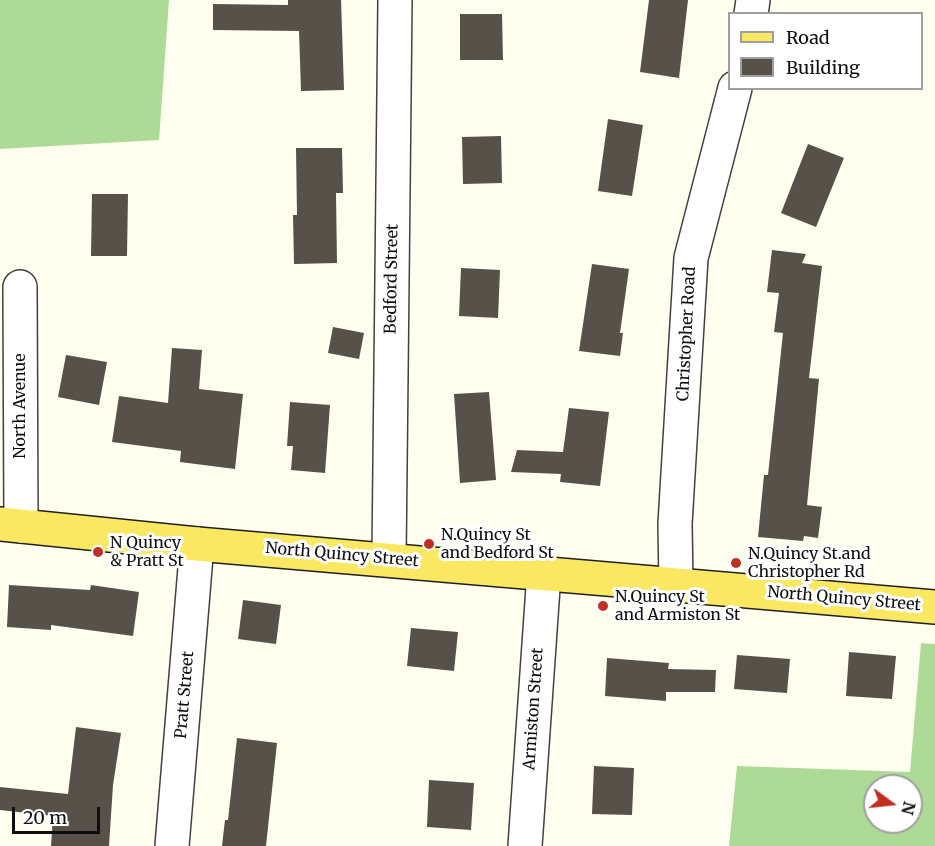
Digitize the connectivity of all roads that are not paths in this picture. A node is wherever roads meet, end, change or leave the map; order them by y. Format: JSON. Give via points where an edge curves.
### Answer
{"nodes":[{"id":1,"x":395,"y":0,"type":"edge"},
{"id":2,"x":734,"y":90,"type":"edge"},
{"id":3,"x":20,"y":287,"type":"dead end"},
{"id":4,"x":10,"y":525,"type":"edge"},
{"id":5,"x":197,"y":543,"type":"junction"},
{"id":6,"x":389,"y":558,"type":"junction"},
{"id":7,"x":544,"y":573,"type":"junction"},
{"id":8,"x":676,"y":585,"type":"junction"},
{"id":9,"x":935,"y":607,"type":"edge"},
{"id":10,"x":172,"y":846,"type":"edge"},
{"id":11,"x":525,"y":846,"type":"edge"}],
"edges":[{"from":1,"to":6,"type":"street","name":"Bedford Street"},
{"from":2,"to":8,"type":"street","name":"Christopher Road","via":[[692,258],[675,524]]},
{"from":3,"to":4,"type":"street","name":"North Avenue"},
{"from":4,"to":5,"type":"main road","name":"North Quincy Street"},
{"from":5,"to":6,"type":"main road","name":"North Quincy Street"},
{"from":5,"to":10,"type":"street","name":"Pratt Street"},
{"from":6,"to":7,"type":"main road","name":"North Quincy Street"},
{"from":7,"to":8,"type":"main road","name":"North Quincy Street"},
{"from":7,"to":11,"type":"street","name":"Armiston Street"},
{"from":8,"to":9,"type":"main road","name":"North Quincy Street"}]}
